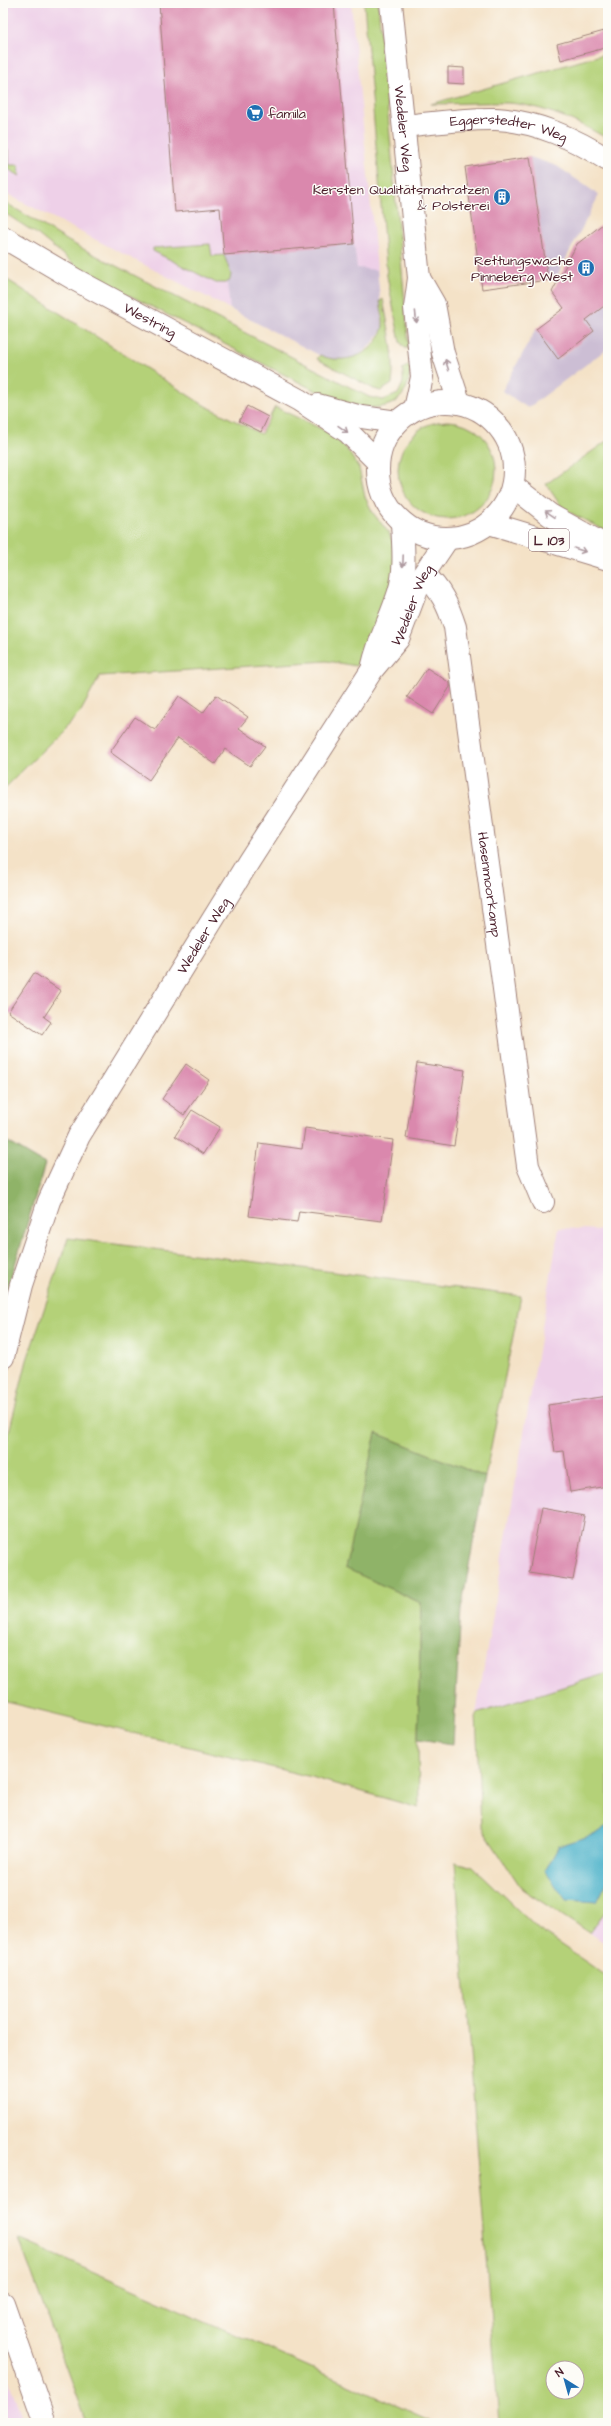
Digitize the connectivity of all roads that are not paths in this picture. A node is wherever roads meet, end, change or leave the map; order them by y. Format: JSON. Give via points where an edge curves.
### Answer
{"nodes":[{"id":1,"x":390,"y":3,"type":"edge"},
{"id":2,"x":404,"y":126,"type":"junction"},
{"id":3,"x":608,"y":160,"type":"edge"},
{"id":4,"x":3,"y":237,"type":"edge"},
{"id":5,"x":419,"y":278,"type":"junction"},
{"id":6,"x":299,"y":400,"type":"junction"},
{"id":7,"x":458,"y":402,"type":"junction"},
{"id":8,"x":415,"y":409,"type":"junction"},
{"id":9,"x":397,"y":422,"type":"junction"},
{"id":10,"x":378,"y":462,"type":"junction"},
{"id":11,"x":513,"y":486,"type":"junction"},
{"id":12,"x":402,"y":522,"type":"junction"},
{"id":13,"x":489,"y":523,"type":"junction"},
{"id":14,"x":448,"y":538,"type":"junction"},
{"id":15,"x":608,"y":547,"type":"edge"},
{"id":16,"x":608,"y":559,"type":"edge"},
{"id":17,"x":424,"y":574,"type":"junction"},
{"id":18,"x":372,"y":670,"type":"junction"},
{"id":19,"x":543,"y":1202,"type":"dead end"},
{"id":20,"x":3,"y":1356,"type":"edge"},
{"id":21,"x":3,"y":2304,"type":"edge"},
{"id":22,"x":45,"y":2423,"type":"edge"}],
"edges":[{"from":1,"to":2,"type":"main road","name":"Wedeler Weg"},
{"from":2,"to":3,"type":"main road","name":"Eggerstedter Weg","via":[[497,119],[542,128],[586,146]]},
{"from":2,"to":5,"type":"main road","name":"Wedeler Weg"},
{"from":4,"to":6,"type":"main road","name":"Westring","via":[[82,284]]},
{"from":7,"to":5,"type":"main road","name":"Wedeler Weg","one_way":true,"via":[[443,353],[434,304]]},
{"from":5,"to":8,"type":"main road","name":"Wedeler Weg","one_way":true,"via":[[415,308],[422,377]]},
{"from":6,"to":9,"type":"main road","name":"Westring","via":[[362,417]]},
{"from":6,"to":10,"type":"main road","name":"Westring","one_way":true,"via":[[348,432]]},
{"from":7,"to":8,"type":"main road","via":[[436,402]]},
{"from":7,"to":11,"type":"main road","via":[[480,410],[497,423],[509,442],[515,464]]},
{"from":8,"to":9,"type":"main road"},
{"from":9,"to":10,"type":"main road","via":[[384,440]]},
{"from":10,"to":12,"type":"main road","via":[[379,484],[387,505]]},
{"from":11,"to":13,"type":"main road","via":[[504,506]]},
{"from":15,"to":11,"type":"main road","number":"L 103","one_way":true,"via":[[550,515]]},
{"from":12,"to":14,"type":"main road","via":[[423,534]]},
{"from":12,"to":18,"type":"main road","name":"Wedeler Weg","one_way":true,"via":[[404,562],[400,591],[379,640]]},
{"from":13,"to":14,"type":"main road","via":[[470,534]]},
{"from":13,"to":16,"type":"main road","number":"L 103","one_way":true},
{"from":14,"to":17,"type":"main road","name":"Wedeler Weg"},
{"from":17,"to":18,"type":"main road","name":"Wedeler Weg","via":[[398,639]]},
{"from":17,"to":19,"type":"main road","name":"Hasenmoorkamp","via":[[447,602],[455,627],[528,1166]]},
{"from":18,"to":20,"type":"main road","name":"Wedeler Weg","via":[[108,1086],[79,1136],[47,1208],[22,1285]]},
{"from":21,"to":22,"type":"main road"}]}
